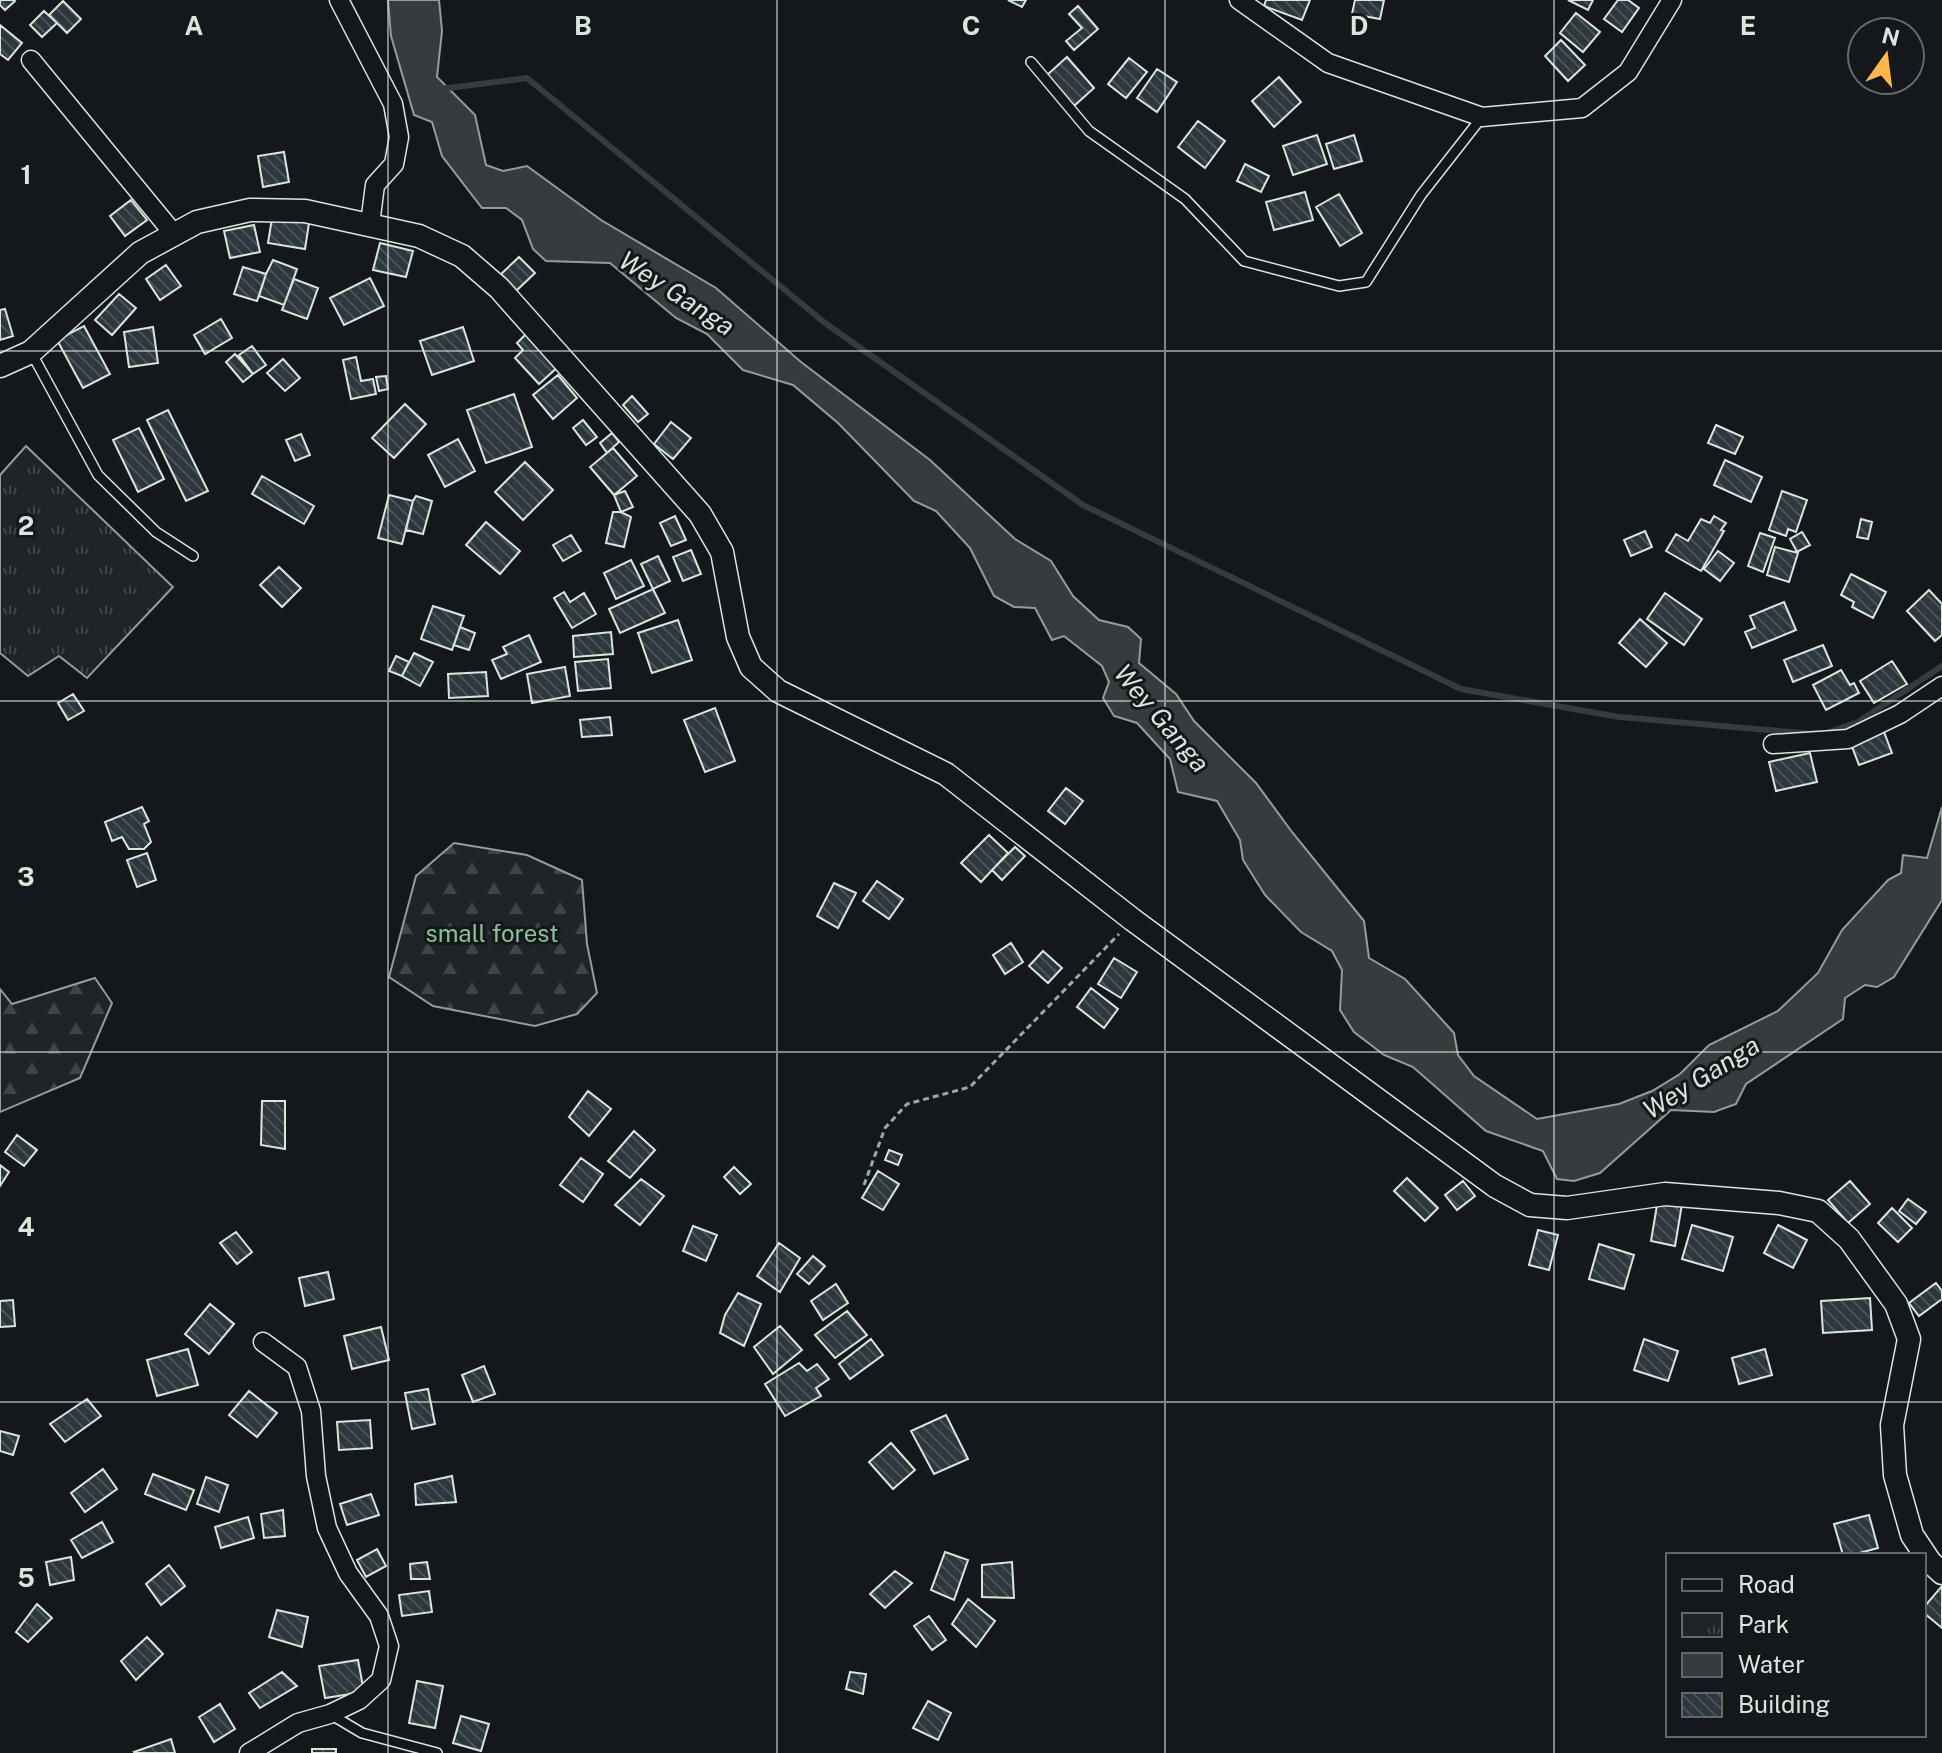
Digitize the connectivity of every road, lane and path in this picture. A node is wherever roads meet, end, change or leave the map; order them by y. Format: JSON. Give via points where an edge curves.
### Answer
{"nodes":[{"id":1,"x":339,"y":0,"type":"edge"},
{"id":2,"x":1239,"y":0,"type":"edge"},
{"id":3,"x":1672,"y":0,"type":"edge"},
{"id":4,"x":31,"y":60,"type":"dead end"},
{"id":5,"x":1031,"y":62,"type":"dead end"},
{"id":6,"x":1482,"y":117,"type":"junction"},
{"id":7,"x":370,"y":224,"type":"junction"},
{"id":8,"x":174,"y":234,"type":"junction"},
{"id":9,"x":31,"y":352,"type":"junction"},
{"id":10,"x":0,"y":366,"type":"edge"},
{"id":11,"x":193,"y":556,"type":"dead end"},
{"id":12,"x":1942,"y":686,"type":"edge"},
{"id":13,"x":1773,"y":744,"type":"dead end"},
{"id":14,"x":1133,"y":920,"type":"junction"},
{"id":15,"x":864,"y":1185,"type":"dead end"},
{"id":16,"x":263,"y":1342,"type":"dead end"},
{"id":17,"x":1924,"y":1553,"type":"edge"},
{"id":18,"x":1926,"y":1556,"type":"edge"},
{"id":19,"x":1942,"y":1573,"type":"edge"},
{"id":20,"x":330,"y":1714,"type":"junction"},
{"id":21,"x":249,"y":1753,"type":"edge"},
{"id":22,"x":437,"y":1753,"type":"edge"}],
"edges":[{"from":1,"to":7,"type":"street","via":[[393,104],[399,137],[394,164],[375,185]]},
{"from":2,"to":6,"type":"street","via":[[1328,63]]},
{"from":3,"to":6,"type":"street","via":[[1628,72],[1582,108]]},
{"from":4,"to":8,"type":"street"},
{"from":5,"to":6,"type":"lane","via":[[1089,131],[1185,199],[1244,261],[1339,286],[1366,282],[1421,195]]},
{"from":7,"to":8,"type":"street","via":[[305,211],[250,210],[197,222]]},
{"from":7,"to":14,"type":"street","via":[[419,236],[462,256],[499,288],[700,514],[722,552],[738,637],[751,667],[778,691],[946,774]]},
{"from":8,"to":9,"type":"street","via":[[140,253]]},
{"from":9,"to":10,"type":"street"},
{"from":9,"to":11,"type":"lane","via":[[98,475],[156,532]]},
{"from":12,"to":13,"type":"street","via":[[1848,739]]},
{"from":14,"to":15,"type":"path","via":[[970,1087],[907,1104],[885,1128]]},
{"from":14,"to":17,"type":"street","via":[[1495,1186],[1530,1205],[1567,1208],[1665,1194],[1818,1211],[1849,1239],[1896,1304],[1909,1339],[1892,1425],[1895,1475],[1912,1535]]},
{"from":16,"to":20,"type":"street","via":[[297,1367],[311,1411],[327,1528],[348,1573],[379,1616],[389,1646],[381,1680],[359,1700]]},
{"from":18,"to":19,"type":"street"},
{"from":20,"to":21,"type":"street","via":[[298,1723]]},
{"from":20,"to":22,"type":"lane","via":[[362,1733]]}]}
